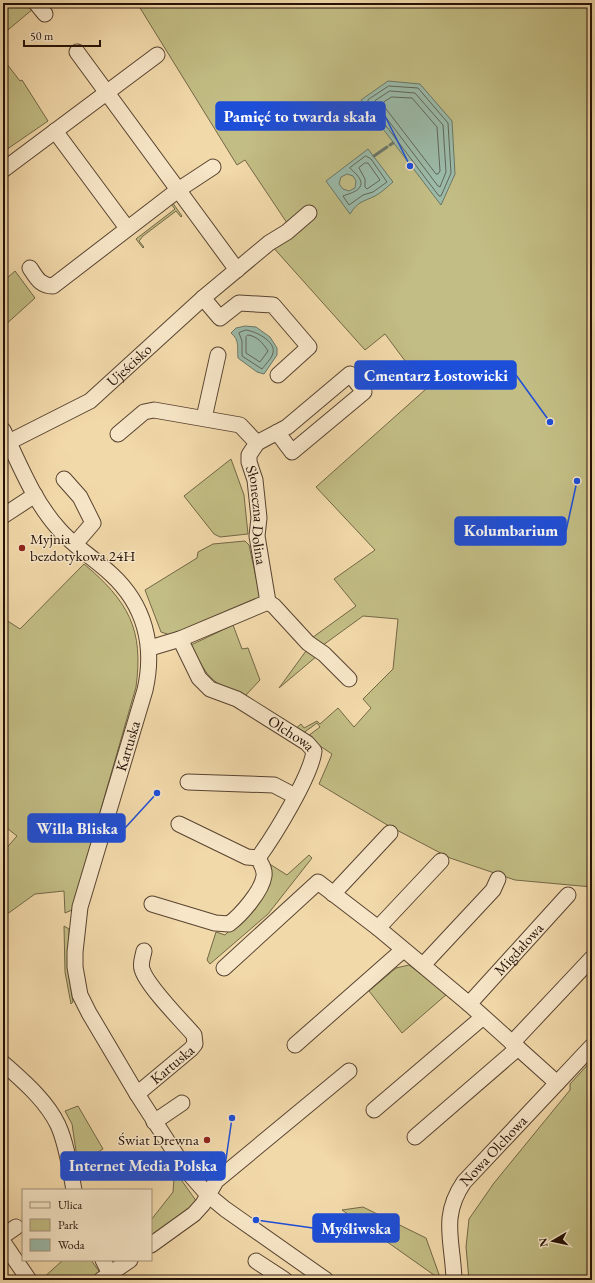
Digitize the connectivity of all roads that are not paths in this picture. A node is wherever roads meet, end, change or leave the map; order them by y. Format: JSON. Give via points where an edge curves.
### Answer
{"nodes":[{"id":1,"x":77,"y":52,"type":"dead end"},
{"id":2,"x":157,"y":55,"type":"dead end"},
{"id":3,"x":106,"y":92,"type":"junction"},
{"id":4,"x":55,"y":131,"type":"junction"},
{"id":5,"x":213,"y":167,"type":"dead end"},
{"id":6,"x":3,"y":170,"type":"edge"},
{"id":7,"x":178,"y":190,"type":"junction"},
{"id":8,"x":309,"y":213,"type":"dead end"},
{"id":9,"x":127,"y":228,"type":"junction"},
{"id":10,"x":30,"y":268,"type":"dead end"},
{"id":11,"x":236,"y":270,"type":"junction"},
{"id":12,"x":204,"y":298,"type":"junction"},
{"id":13,"x":218,"y":354,"type":"dead end"},
{"id":14,"x":278,"y":375,"type":"dead end"},
{"id":15,"x":204,"y":418,"type":"junction"},
{"id":16,"x":278,"y":432,"type":"junction"},
{"id":17,"x":118,"y":434,"type":"dead end"},
{"id":18,"x":6,"y":436,"type":"edge"},
{"id":19,"x":257,"y":443,"type":"junction"},
{"id":20,"x":64,"y":479,"type":"dead end"},
{"id":21,"x":35,"y":495,"type":"junction"},
{"id":22,"x":3,"y":516,"type":"edge"},
{"id":23,"x":270,"y":526,"type":"dead end"},
{"id":24,"x":257,"y":536,"type":"junction"},
{"id":25,"x":75,"y":544,"type":"junction"},
{"id":26,"x":268,"y":602,"type":"junction"},
{"id":27,"x":180,"y":639,"type":"junction"},
{"id":28,"x":150,"y":648,"type":"junction"},
{"id":29,"x":349,"y":679,"type":"dead end"},
{"id":30,"x":188,"y":782,"type":"dead end"},
{"id":31,"x":295,"y":796,"type":"junction"},
{"id":32,"x":179,"y":824,"type":"dead end"},
{"id":33,"x":390,"y":833,"type":"dead end"},
{"id":34,"x":258,"y":858,"type":"junction"},
{"id":35,"x":441,"y":860,"type":"dead end"},
{"id":36,"x":498,"y":879,"type":"dead end"},
{"id":37,"x":333,"y":894,"type":"junction"},
{"id":38,"x":568,"y":895,"type":"dead end"},
{"id":39,"x":152,"y":904,"type":"dead end"},
{"id":40,"x":378,"y":928,"type":"junction"},
{"id":41,"x":403,"y":950,"type":"junction"},
{"id":42,"x":144,"y":951,"type":"dead end"},
{"id":43,"x":592,"y":958,"type":"edge"},
{"id":44,"x":423,"y":965,"type":"junction"},
{"id":45,"x":224,"y":968,"type":"dead end"},
{"id":46,"x":469,"y":1004,"type":"junction"},
{"id":47,"x":483,"y":1017,"type":"junction"},
{"id":48,"x":295,"y":1045,"type":"dead end"},
{"id":49,"x":515,"y":1046,"type":"junction"},
{"id":50,"x":592,"y":1046,"type":"edge"},
{"id":51,"x":3,"y":1064,"type":"edge"},
{"id":52,"x":349,"y":1071,"type":"dead end"},
{"id":53,"x":557,"y":1083,"type":"junction"},
{"id":54,"x":137,"y":1094,"type":"junction"},
{"id":55,"x":182,"y":1103,"type":"dead end"},
{"id":56,"x":374,"y":1110,"type":"dead end"},
{"id":57,"x":154,"y":1122,"type":"junction"},
{"id":58,"x":415,"y":1137,"type":"dead end"},
{"id":59,"x":74,"y":1189,"type":"edge"},
{"id":60,"x":208,"y":1195,"type":"junction"},
{"id":61,"x":16,"y":1227,"type":"dead end"},
{"id":62,"x":3,"y":1236,"type":"edge"},
{"id":63,"x":3,"y":1242,"type":"edge"},
{"id":64,"x":152,"y":1244,"type":"edge"},
{"id":65,"x":103,"y":1261,"type":"edge"},
{"id":66,"x":129,"y":1261,"type":"edge"},
{"id":67,"x":256,"y":1261,"type":"dead end"},
{"id":68,"x":106,"y":1277,"type":"edge"},
{"id":69,"x":29,"y":1280,"type":"edge"},
{"id":70,"x":286,"y":1280,"type":"edge"},
{"id":71,"x":326,"y":1280,"type":"edge"},
{"id":72,"x":454,"y":1280,"type":"edge"}],
"edges":[{"from":1,"to":3,"type":"street"},
{"from":2,"to":3,"type":"street"},
{"from":3,"to":4,"type":"street"},
{"from":3,"to":7,"type":"street"},
{"from":4,"to":6,"type":"street"},
{"from":4,"to":9,"type":"street"},
{"from":5,"to":7,"type":"street"},
{"from":7,"to":9,"type":"street"},
{"from":7,"to":11,"type":"street"},
{"from":8,"to":11,"type":"street","name":"Ujeścisko","via":[[288,232],[269,243]]},
{"from":9,"to":10,"type":"street","via":[[53,286],[39,282]]},
{"from":11,"to":12,"type":"street","name":"Ujeścisko"},
{"from":12,"to":14,"type":"street","via":[[220,318],[239,303],[273,306],[309,347]]},
{"from":12,"to":18,"type":"street","name":"Ujeścisko","via":[[90,401]]},
{"from":13,"to":15,"type":"street"},
{"from":15,"to":17,"type":"street","name":"Słoneczna Dolina","via":[[154,410],[144,412]]},
{"from":15,"to":19,"type":"street","name":"Słoneczna Dolina","via":[[240,425]]},
{"from":16,"to":16,"type":"street","via":[[350,374],[364,392],[292,452]]},
{"from":16,"to":19,"type":"street"},
{"from":18,"to":21,"type":"street","name":"Kartuska"},
{"from":19,"to":24,"type":"street","name":"Słoneczna Dolina","via":[[249,455],[248,462],[259,518]]},
{"from":20,"to":25,"type":"street","via":[[80,497],[93,523]]},
{"from":21,"to":22,"type":"street"},
{"from":21,"to":25,"type":"street","name":"Kartuska","via":[[58,529]]},
{"from":23,"to":24,"type":"street"},
{"from":24,"to":26,"type":"street","name":"Słoneczna Dolina"},
{"from":25,"to":28,"type":"street","name":"Kartuska","via":[[111,573],[131,596],[144,622]]},
{"from":26,"to":27,"type":"street"},
{"from":26,"to":29,"type":"street","via":[[308,644],[324,654]]},
{"from":27,"to":28,"type":"street"},
{"from":27,"to":31,"type":"street","name":"Olchowa","via":[[199,678],[210,688],[237,699],[307,743],[314,751],[313,760]]},
{"from":28,"to":54,"type":"street","name":"Kartuska","via":[[145,690],[80,907],[75,952],[77,982],[83,1003]]},
{"from":30,"to":31,"type":"street","via":[[274,785]]},
{"from":31,"to":34,"type":"street","name":"Olchowa"},
{"from":32,"to":34,"type":"street","via":[[247,857]]},
{"from":33,"to":37,"type":"street"},
{"from":34,"to":39,"type":"street","via":[[264,871],[263,882],[242,912],[229,924],[215,923]]},
{"from":35,"to":40,"type":"street"},
{"from":36,"to":44,"type":"street","via":[[493,890]]},
{"from":37,"to":40,"type":"street"},
{"from":37,"to":45,"type":"street","via":[[318,882]]},
{"from":38,"to":46,"type":"street","name":"Migdałowa"},
{"from":40,"to":41,"type":"street"},
{"from":41,"to":44,"type":"street"},
{"from":41,"to":48,"type":"street"},
{"from":42,"to":54,"type":"street","name":"Kartuska","via":[[142,970],[194,1035],[195,1044],[192,1050]]},
{"from":43,"to":49,"type":"street"},
{"from":44,"to":46,"type":"street"},
{"from":46,"to":47,"type":"street"},
{"from":47,"to":49,"type":"street"},
{"from":47,"to":56,"type":"street"},
{"from":49,"to":53,"type":"street"},
{"from":49,"to":58,"type":"street"},
{"from":50,"to":53,"type":"street","name":"Nowa Olchowa"},
{"from":51,"to":59,"type":"street","via":[[48,1108],[58,1126],[66,1150]]},
{"from":52,"to":60,"type":"street","via":[[216,1181]]},
{"from":53,"to":72,"type":"street","name":"Nowa Olchowa","via":[[464,1182],[455,1196],[449,1219]]},
{"from":54,"to":57,"type":"street","name":"Kartuska"},
{"from":55,"to":57,"type":"street"},
{"from":57,"to":60,"type":"street","name":"Kartuska","via":[[186,1170]]},
{"from":60,"to":64,"type":"street","via":[[194,1214]]},
{"from":60,"to":71,"type":"street","name":"Kartuska"},
{"from":61,"to":62,"type":"street"},
{"from":63,"to":69,"type":"street"},
{"from":65,"to":68,"type":"street"},
{"from":66,"to":68,"type":"street"},
{"from":67,"to":70,"type":"street"}]}
